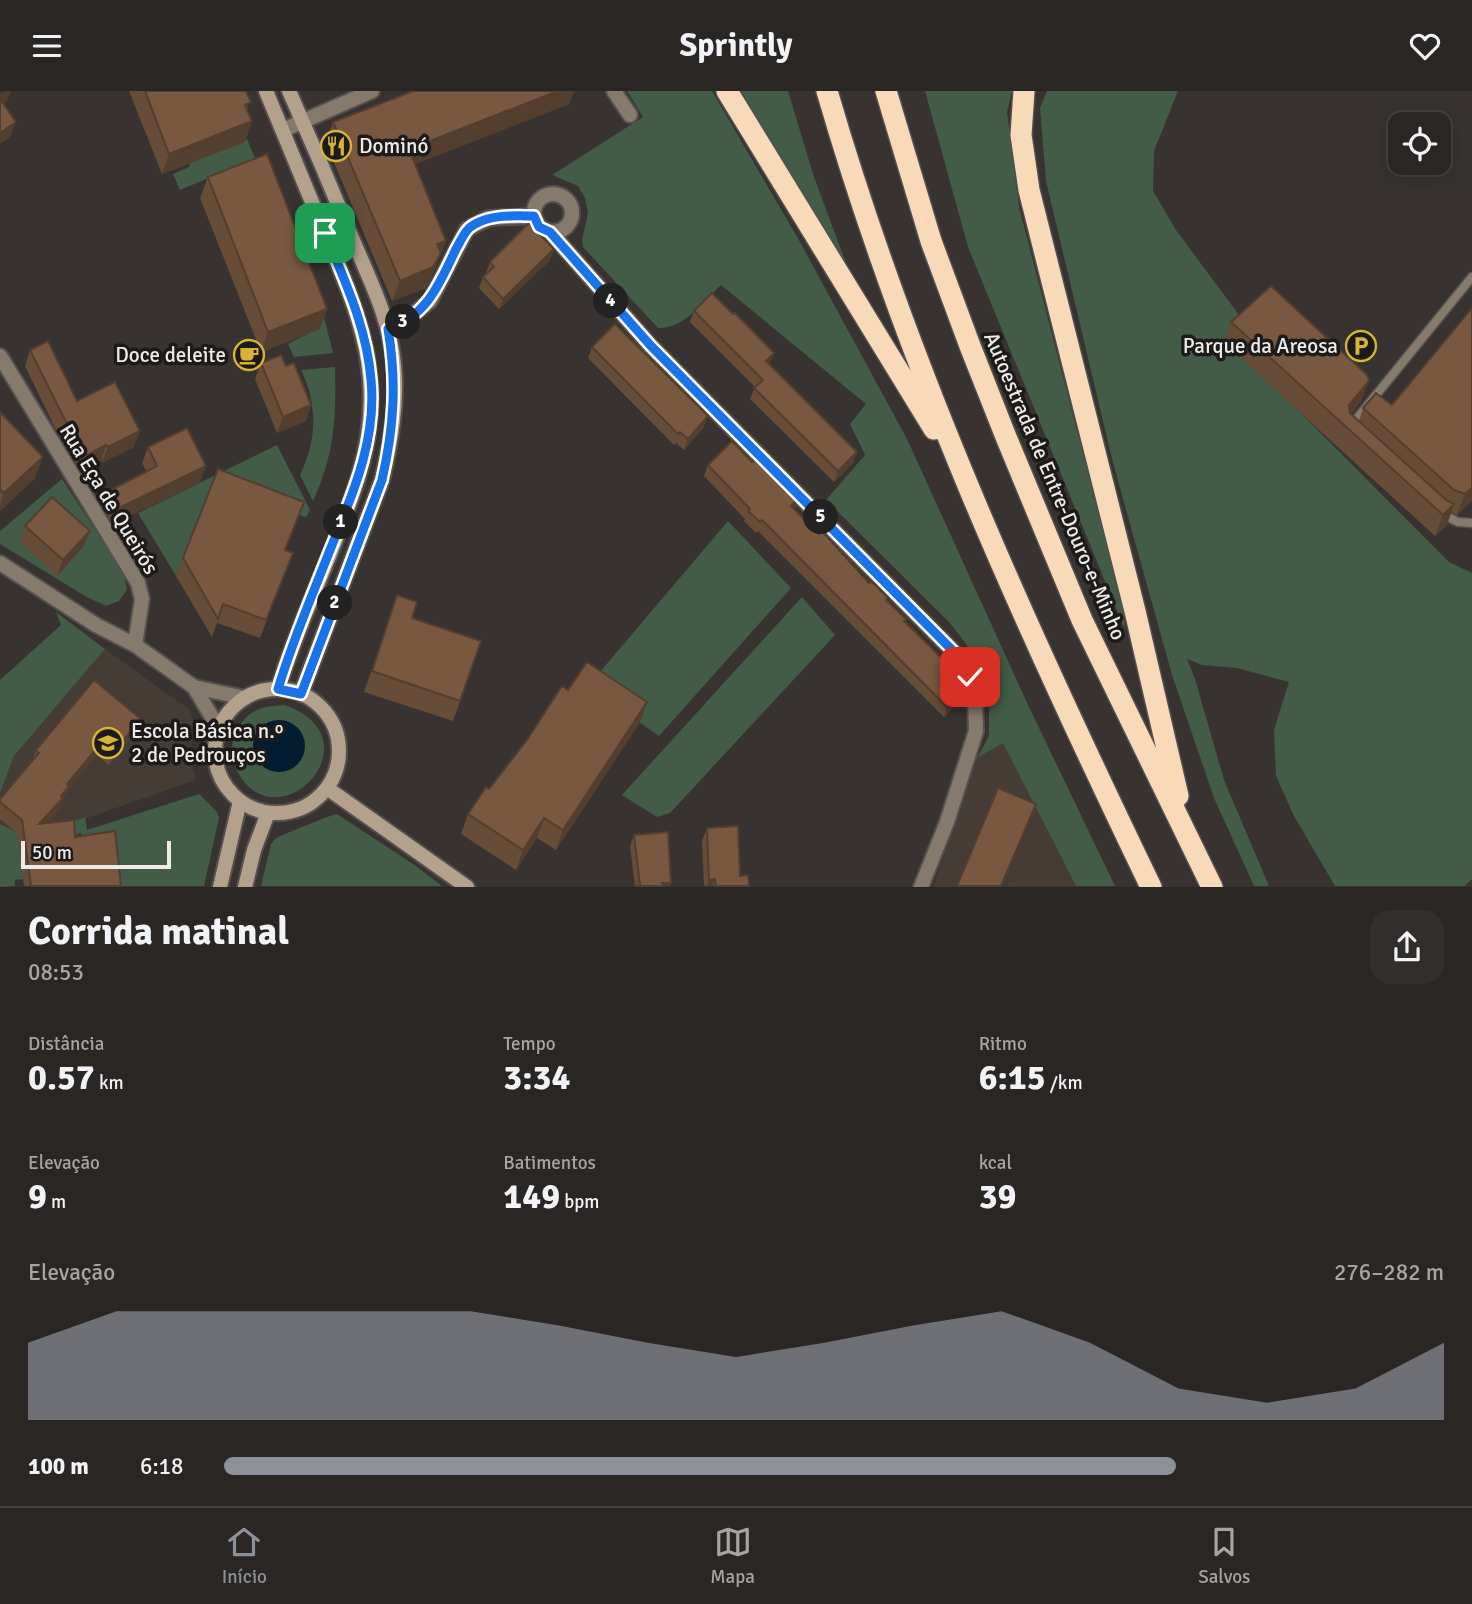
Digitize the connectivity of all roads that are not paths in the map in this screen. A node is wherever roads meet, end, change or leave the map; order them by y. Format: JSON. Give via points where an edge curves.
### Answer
{"nodes":[{"id":1,"x":266,"y":91,"type":"edge"},
{"id":2,"x":289,"y":91,"type":"edge"},
{"id":3,"x":372,"y":91,"type":"edge"},
{"id":4,"x":614,"y":91,"type":"edge"},
{"id":5,"x":726,"y":91,"type":"edge"},
{"id":6,"x":827,"y":91,"type":"edge"},
{"id":7,"x":886,"y":91,"type":"edge"},
{"id":8,"x":1024,"y":91,"type":"edge"},
{"id":9,"x":630,"y":115,"type":"dead end"},
{"id":10,"x":302,"y":121,"type":"junction"},
{"id":11,"x":283,"y":130,"type":"junction"},
{"id":12,"x":534,"y":216,"type":"junction"},
{"id":13,"x":550,"y":232,"type":"junction"},
{"id":14,"x":1472,"y":277,"type":"edge"},
{"id":15,"x":388,"y":329,"type":"junction"},
{"id":16,"x":0,"y":356,"type":"edge"},
{"id":17,"x":0,"y":374,"type":"edge"},
{"id":18,"x":16,"y":386,"type":"junction"},
{"id":19,"x":1357,"y":438,"type":"edge"},
{"id":20,"x":961,"y":473,"type":"junction"},
{"id":21,"x":1433,"y":507,"type":"edge"},
{"id":22,"x":1472,"y":523,"type":"edge"},
{"id":23,"x":0,"y":563,"type":"edge"},
{"id":24,"x":135,"y":645,"type":"junction"},
{"id":25,"x":194,"y":687,"type":"junction"},
{"id":26,"x":278,"y":689,"type":"junction"},
{"id":27,"x":301,"y":694,"type":"junction"},
{"id":28,"x":245,"y":698,"type":"junction"},
{"id":29,"x":216,"y":736,"type":"junction"},
{"id":30,"x":327,"y":788,"type":"junction"},
{"id":31,"x":240,"y":801,"type":"junction"},
{"id":32,"x":268,"y":813,"type":"junction"},
{"id":33,"x":1185,"y":829,"type":"junction"},
{"id":34,"x":220,"y":887,"type":"edge"},
{"id":35,"x":245,"y":887,"type":"edge"},
{"id":36,"x":467,"y":887,"type":"edge"},
{"id":37,"x":921,"y":887,"type":"edge"},
{"id":38,"x":1151,"y":887,"type":"edge"},
{"id":39,"x":1212,"y":887,"type":"edge"}],
"edges":[{"from":1,"to":11,"type":"main road"},
{"from":2,"to":10,"type":"main road"},
{"from":3,"to":10,"type":"street"},
{"from":4,"to":9,"type":"street"},
{"from":5,"to":20,"type":"highway"},
{"from":6,"to":20,"type":"highway","via":[[877,250]]},
{"from":7,"to":33,"type":"highway","name":"Autoestrada de Entre-Douro-e-Minho","via":[[931,241],[1011,449],[1082,620]]},
{"from":8,"to":33,"type":"highway","via":[[1021,135],[1029,190]]},
{"from":10,"to":11,"type":"street"},
{"from":10,"to":15,"type":"main road"},
{"from":11,"to":26,"type":"main road","via":[[355,305],[366,343],[372,412],[359,474]]},
{"from":12,"to":13,"type":"street","via":[[539,227]]},
{"from":12,"to":13,"type":"street","via":[[540,198],[552,193],[564,197],[572,207],[571,220],[563,229]]},
{"from":12,"to":15,"type":"street","via":[[489,218],[467,229],[430,301]]},
{"from":13,"to":37,"type":"street","via":[[651,346],[962,660],[975,695],[976,731]]},
{"from":14,"to":19,"type":"lane","via":[[1347,429]]},
{"from":15,"to":27,"type":"main road","via":[[395,396],[390,448]]},
{"from":16,"to":18,"type":"street","name":"Rua Eça de Queirós"},
{"from":17,"to":18,"type":"street"},
{"from":18,"to":24,"type":"street","name":"Rua Eça de Queirós","via":[[138,583],[142,599]]},
{"from":20,"to":38,"type":"highway"},
{"from":21,"to":22,"type":"lane","via":[[1443,516]]},
{"from":23,"to":24,"type":"street"},
{"from":24,"to":25,"type":"street"},
{"from":25,"to":28,"type":"street"},
{"from":25,"to":29,"type":"street","via":[[210,712]]},
{"from":26,"to":27,"type":"main road"},
{"from":26,"to":28,"type":"main road"},
{"from":27,"to":30,"type":"main road","via":[[317,704],[337,735],[337,762]]},
{"from":28,"to":29,"type":"main road","via":[[232,709]]},
{"from":29,"to":31,"type":"main road","via":[[216,767]]},
{"from":30,"to":32,"type":"main road","via":[[301,808]]},
{"from":30,"to":36,"type":"main road"},
{"from":31,"to":32,"type":"main road"},
{"from":31,"to":34,"type":"main road"},
{"from":32,"to":35,"type":"main road"},
{"from":33,"to":39,"type":"highway","name":"Autoestrada de Entre-Douro-e-Minho"}]}
